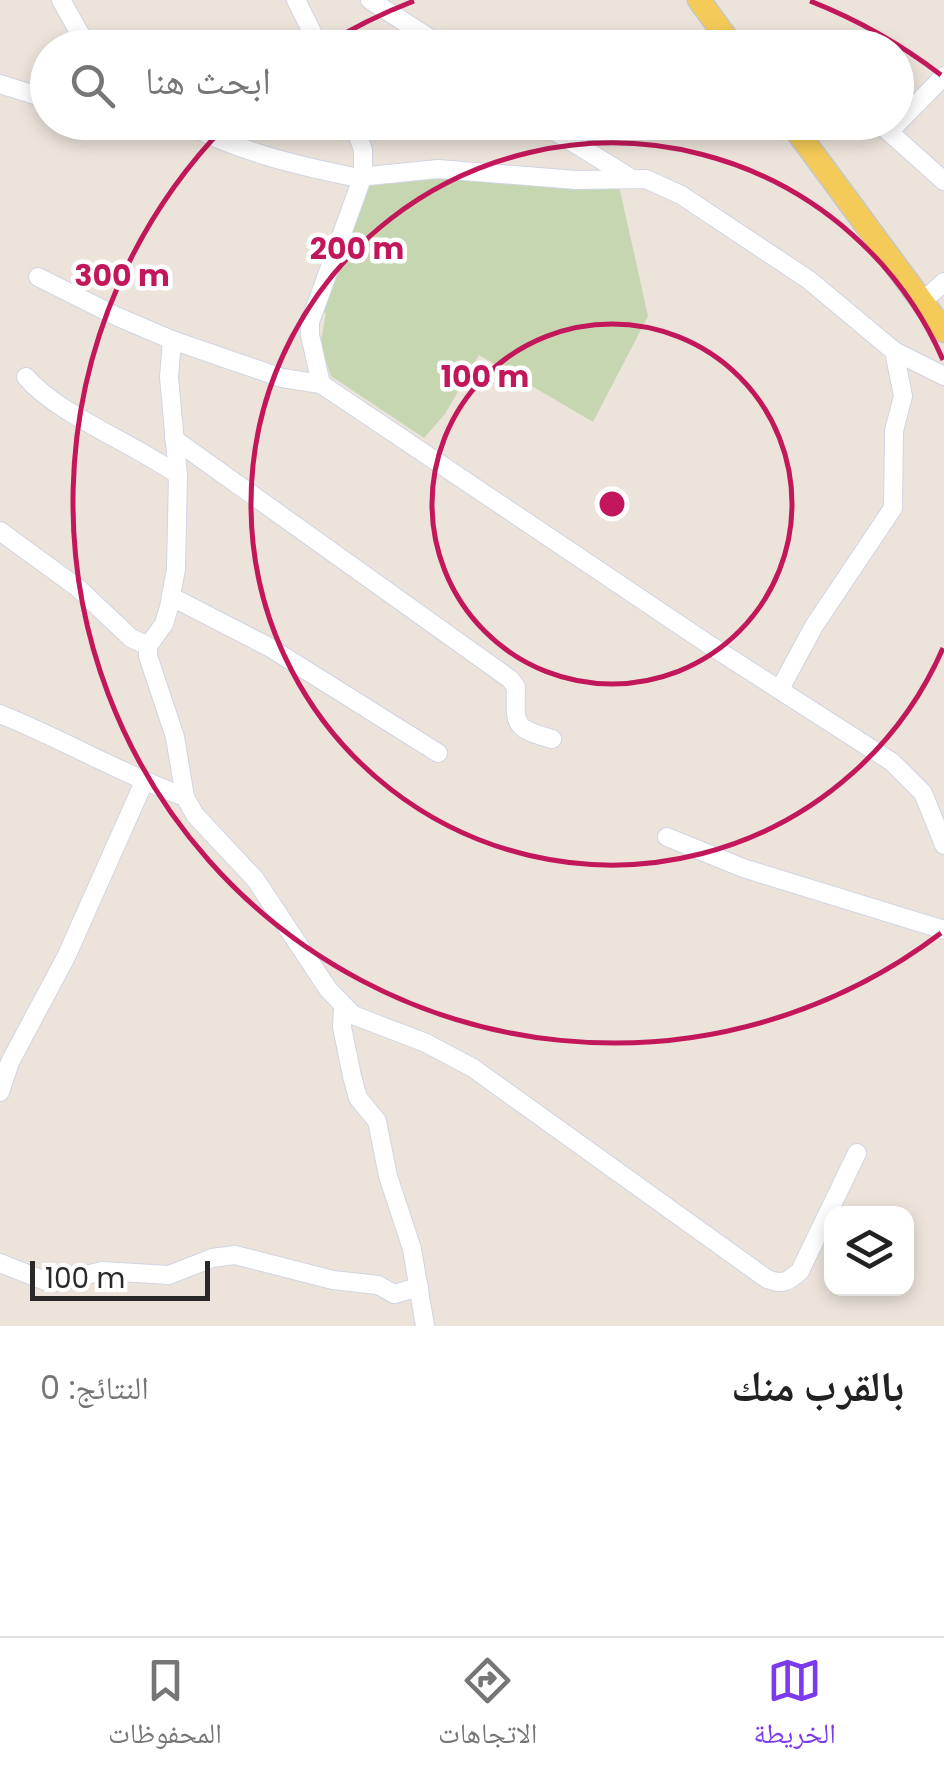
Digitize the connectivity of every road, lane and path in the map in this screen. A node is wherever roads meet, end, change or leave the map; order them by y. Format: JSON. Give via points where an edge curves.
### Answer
{"nodes":[{"id":1,"x":61,"y":0,"type":"edge"},
{"id":2,"x":296,"y":0,"type":"edge"},
{"id":3,"x":370,"y":0,"type":"edge"},
{"id":4,"x":699,"y":0,"type":"edge"},
{"id":5,"x":78,"y":30,"type":"edge"},
{"id":6,"x":311,"y":30,"type":"edge"},
{"id":7,"x":418,"y":30,"type":"edge"},
{"id":8,"x":721,"y":30,"type":"edge"},
{"id":9,"x":944,"y":76,"type":"edge"},
{"id":10,"x":0,"y":84,"type":"edge"},
{"id":11,"x":30,"y":93,"type":"edge"},
{"id":12,"x":914,"y":102,"type":"edge"},
{"id":13,"x":221,"y":140,"type":"edge"},
{"id":14,"x":359,"y":140,"type":"edge"},
{"id":15,"x":570,"y":140,"type":"edge"},
{"id":16,"x":803,"y":140,"type":"edge"},
{"id":17,"x":898,"y":140,"type":"edge"},
{"id":18,"x":362,"y":176,"type":"junction"},
{"id":19,"x":632,"y":178,"type":"junction"},
{"id":20,"x":944,"y":181,"type":"edge"},
{"id":21,"x":38,"y":276,"type":"dead end"},
{"id":22,"x":944,"y":282,"type":"edge"},
{"id":23,"x":923,"y":301,"type":"junction"},
{"id":24,"x":944,"y":332,"type":"edge"},
{"id":25,"x":172,"y":340,"type":"junction"},
{"id":26,"x":894,"y":352,"type":"junction"},
{"id":27,"x":944,"y":376,"type":"edge"},
{"id":28,"x":26,"y":377,"type":"dead end"},
{"id":29,"x":322,"y":384,"type":"junction"},
{"id":30,"x":174,"y":439,"type":"junction"},
{"id":31,"x":178,"y":475,"type":"junction"},
{"id":32,"x":0,"y":532,"type":"edge"},
{"id":33,"x":172,"y":598,"type":"junction"},
{"id":34,"x":148,"y":646,"type":"junction"},
{"id":35,"x":780,"y":689,"type":"junction"},
{"id":36,"x":0,"y":714,"type":"edge"},
{"id":37,"x":552,"y":739,"type":"dead end"},
{"id":38,"x":438,"y":753,"type":"dead end"},
{"id":39,"x":144,"y":782,"type":"junction"},
{"id":40,"x":185,"y":797,"type":"junction"},
{"id":41,"x":667,"y":836,"type":"dead end"},
{"id":42,"x":944,"y":846,"type":"edge"},
{"id":43,"x":944,"y":930,"type":"edge"},
{"id":44,"x":343,"y":1007,"type":"junction"},
{"id":45,"x":0,"y":1092,"type":"edge"},
{"id":46,"x":857,"y":1152,"type":"dead end"},
{"id":47,"x":0,"y":1263,"type":"edge"},
{"id":48,"x":418,"y":1287,"type":"junction"},
{"id":49,"x":425,"y":1326,"type":"edge"}],
"edges":[{"from":1,"to":5,"type":"street"},
{"from":2,"to":6,"type":"street"},
{"from":3,"to":7,"type":"street"},
{"from":4,"to":8,"type":"main road"},
{"from":9,"to":12,"type":"street"},
{"from":10,"to":11,"type":"street"},
{"from":13,"to":18,"type":"street","via":[[282,162]]},
{"from":14,"to":18,"type":"street"},
{"from":15,"to":19,"type":"street"},
{"from":16,"to":23,"type":"main road"},
{"from":17,"to":20,"type":"street"},
{"from":18,"to":19,"type":"street","via":[[438,168]]},
{"from":18,"to":29,"type":"street","via":[[310,322]]},
{"from":19,"to":26,"type":"street","via":[[681,195],[809,280]]},
{"from":21,"to":25,"type":"street"},
{"from":22,"to":23,"type":"street"},
{"from":23,"to":24,"type":"main road"},
{"from":25,"to":29,"type":"street","via":[[282,378]]},
{"from":25,"to":30,"type":"street"},
{"from":26,"to":27,"type":"street"},
{"from":26,"to":35,"type":"street","via":[[903,396],[894,431],[892,508]]},
{"from":28,"to":31,"type":"street","via":[[45,396]]},
{"from":29,"to":35,"type":"street"},
{"from":30,"to":31,"type":"street"},
{"from":30,"to":37,"type":"street","via":[[510,679],[518,725]]},
{"from":31,"to":33,"type":"street"},
{"from":32,"to":34,"type":"street"},
{"from":33,"to":34,"type":"street"},
{"from":33,"to":38,"type":"street","via":[[269,647]]},
{"from":34,"to":40,"type":"street"},
{"from":35,"to":42,"type":"street","via":[[912,779]]},
{"from":36,"to":39,"type":"street"},
{"from":39,"to":40,"type":"street"},
{"from":39,"to":45,"type":"street"},
{"from":40,"to":44,"type":"street","via":[[254,878]]},
{"from":41,"to":43,"type":"street","via":[[743,868]]},
{"from":44,"to":46,"type":"street","via":[[446,1052],[494,1082],[778,1284],[800,1272]]},
{"from":44,"to":48,"type":"street","via":[[356,1090],[377,1121]]},
{"from":47,"to":48,"type":"street","via":[[58,1282],[102,1271],[169,1275],[235,1256],[378,1285],[394,1294]]},
{"from":48,"to":49,"type":"street"}]}
